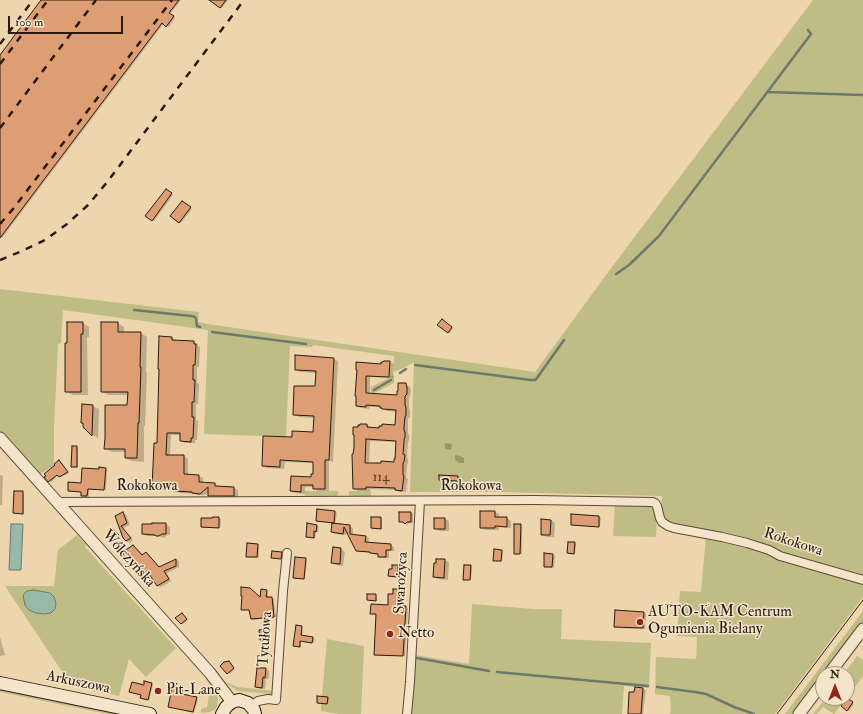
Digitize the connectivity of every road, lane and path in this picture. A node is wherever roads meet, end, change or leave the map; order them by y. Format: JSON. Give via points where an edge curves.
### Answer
{"nodes":[{"id":1,"x":0,"y":438,"type":"edge"},
{"id":2,"x":420,"y":501,"type":"junction"},
{"id":3,"x":57,"y":502,"type":"junction"},
{"id":4,"x":287,"y":553,"type":"dead end"},
{"id":5,"x":863,"y":580,"type":"edge"},
{"id":6,"x":863,"y":629,"type":"edge"},
{"id":7,"x":835,"y":666,"type":"edge"},
{"id":8,"x":0,"y":683,"type":"edge"},
{"id":9,"x":815,"y":693,"type":"edge"},
{"id":10,"x":232,"y":702,"type":"junction"},
{"id":11,"x":253,"y":710,"type":"edge"},
{"id":12,"x":150,"y":714,"type":"edge"},
{"id":13,"x":222,"y":714,"type":"edge"},
{"id":14,"x":407,"y":714,"type":"edge"},
{"id":15,"x":799,"y":714,"type":"edge"}],
"edges":[{"from":1,"to":3,"type":"street","name":"Wólczyńska"},
{"from":2,"to":3,"type":"street","name":"Rokokowa"},
{"from":2,"to":5,"type":"street","name":"Rokokowa","via":[[653,502],[657,506],[662,522],[668,526],[746,543],[770,550],[780,556]]},
{"from":2,"to":14,"type":"street","name":"Swarożyca"},
{"from":3,"to":10,"type":"street","name":"Wólczyńska","via":[[210,673]]},
{"from":4,"to":11,"type":"street","name":"Tytułowa","via":[[276,700],[258,701]]},
{"from":6,"to":7,"type":"street"},
{"from":8,"to":12,"type":"main road","name":"Arkuszowa"},
{"from":9,"to":15,"type":"street"},
{"from":10,"to":11,"type":"main road","via":[[239,700],[248,703]]},
{"from":10,"to":13,"type":"main road"}]}
